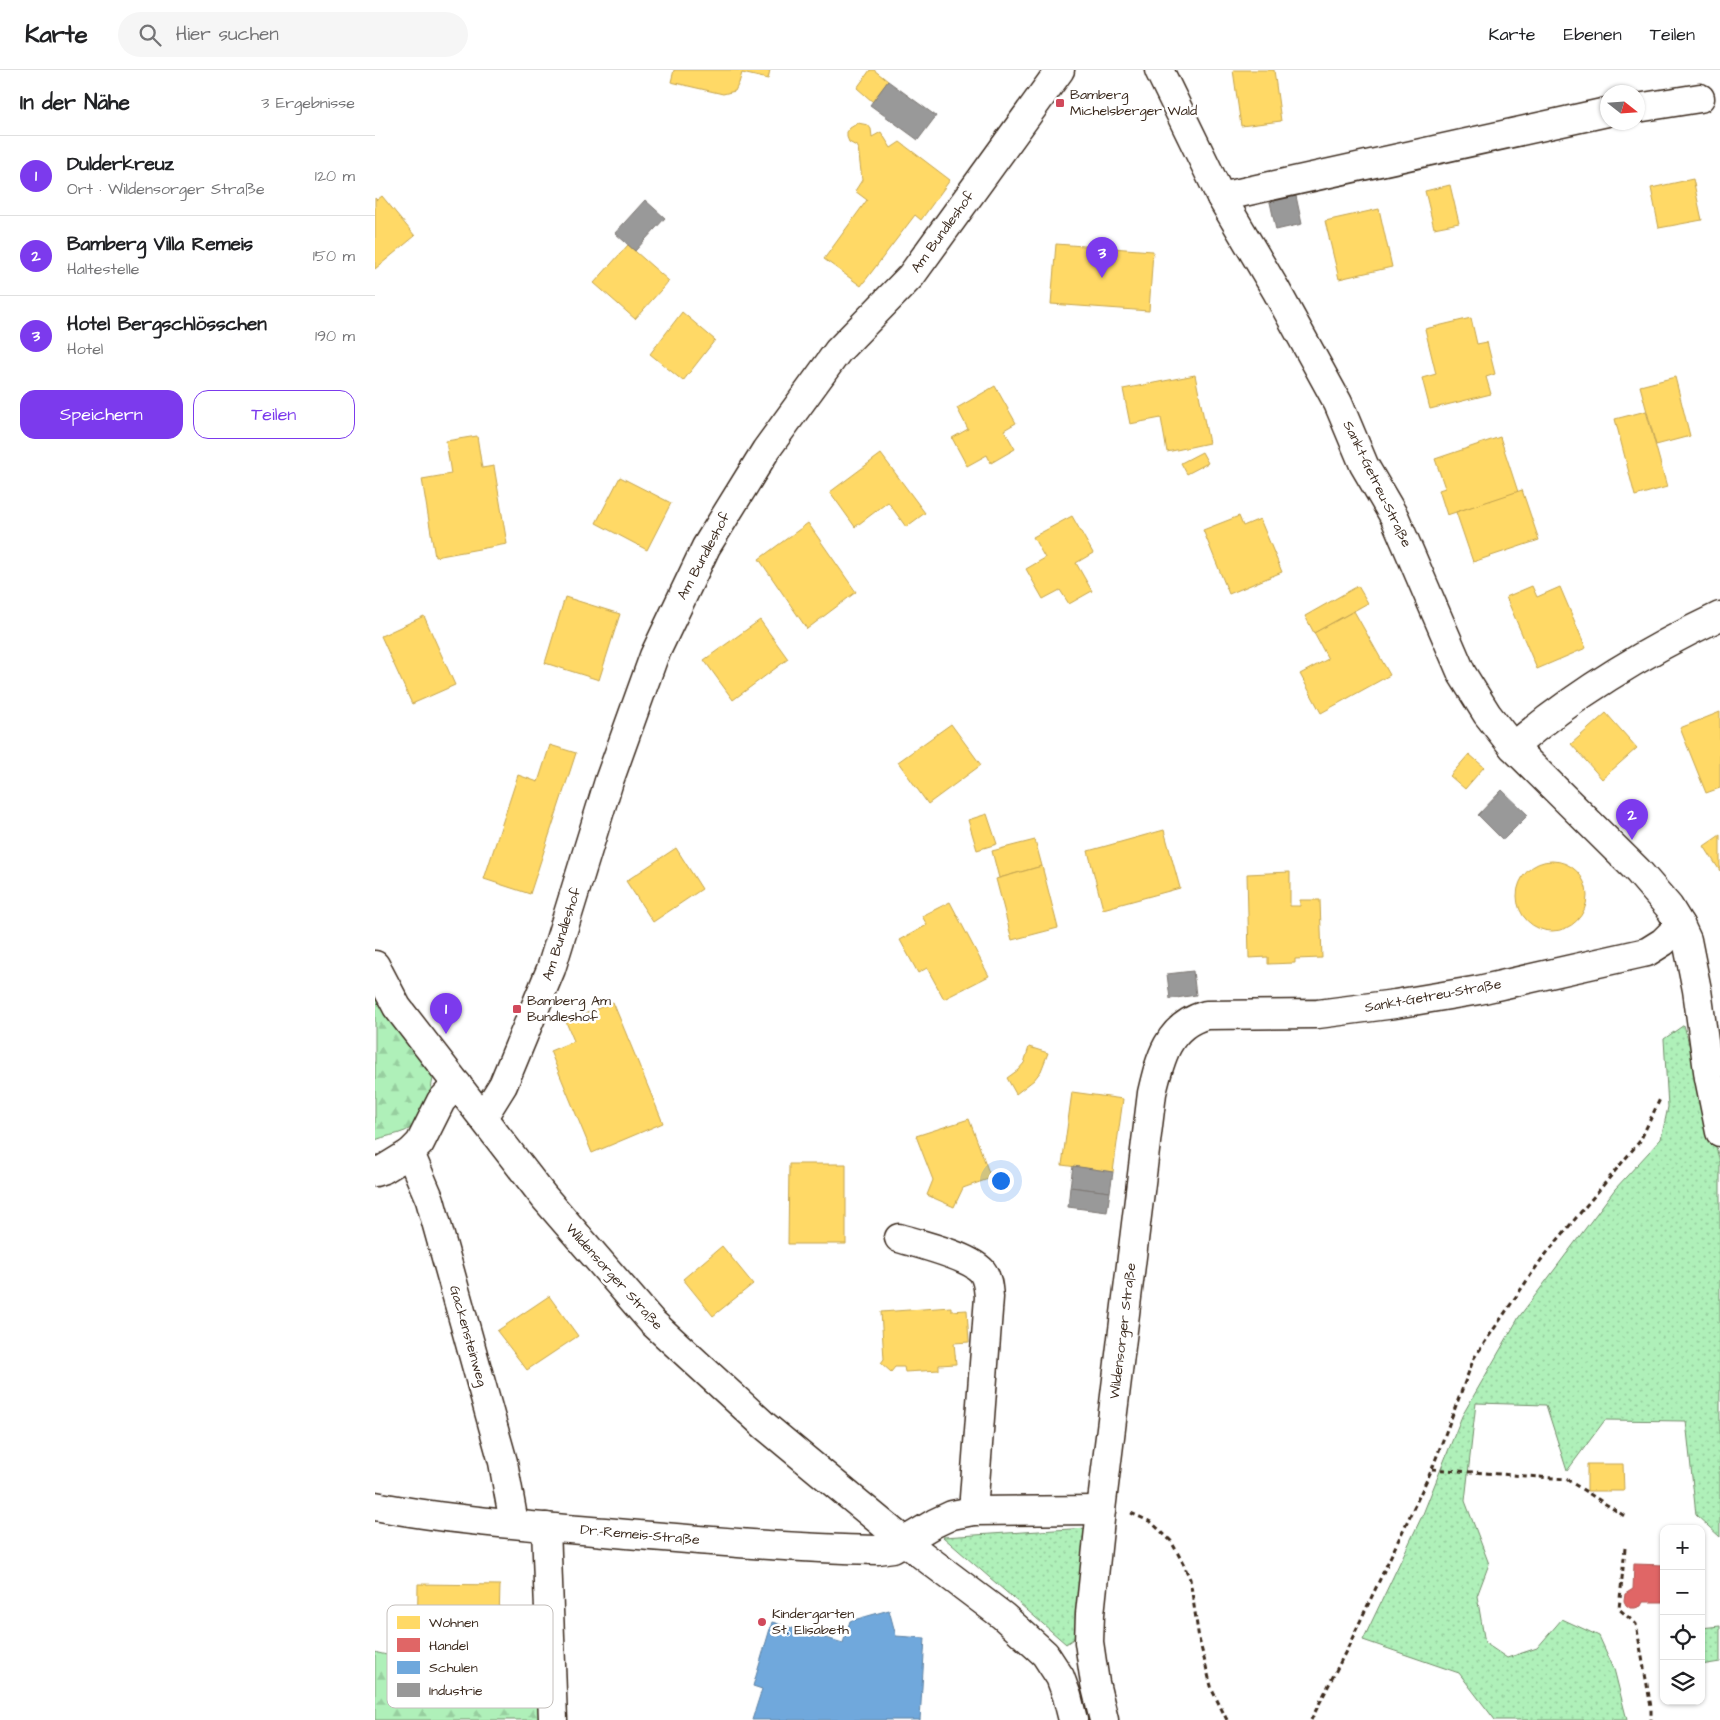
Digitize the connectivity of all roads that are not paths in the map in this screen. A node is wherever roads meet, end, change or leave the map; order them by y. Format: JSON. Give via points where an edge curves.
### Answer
{"nodes":[{"id":1,"x":1159,"y":70,"type":"edge"},
{"id":2,"x":1054,"y":71,"type":"edge"},
{"id":3,"x":1700,"y":98,"type":"dead end"},
{"id":4,"x":1645,"y":107,"type":"edge"},
{"id":5,"x":1600,"y":114,"type":"edge"},
{"id":6,"x":1221,"y":197,"type":"junction"},
{"id":7,"x":1720,"y":616,"type":"edge"},
{"id":8,"x":1513,"y":747,"type":"junction"},
{"id":9,"x":1680,"y":925,"type":"junction"},
{"id":10,"x":375,"y":966,"type":"edge"},
{"id":11,"x":1178,"y":1030,"type":"joint"},
{"id":12,"x":457,"y":1084,"type":"junction"},
{"id":13,"x":483,"y":1117,"type":"junction"},
{"id":14,"x":1720,"y":1132,"type":"edge"},
{"id":15,"x":410,"y":1153,"type":"junction"},
{"id":16,"x":375,"y":1172,"type":"edge"},
{"id":17,"x":899,"y":1238,"type":"dead end"},
{"id":18,"x":375,"y":1506,"type":"edge"},
{"id":19,"x":1101,"y":1510,"type":"junction"},
{"id":20,"x":973,"y":1511,"type":"junction"},
{"id":21,"x":514,"y":1523,"type":"junction"},
{"id":22,"x":546,"y":1527,"type":"junction"},
{"id":23,"x":905,"y":1542,"type":"junction"},
{"id":24,"x":549,"y":1605,"type":"edge"},
{"id":25,"x":1073,"y":1720,"type":"edge"},
{"id":26,"x":1104,"y":1720,"type":"edge"}],
"edges":[{"from":1,"to":6,"type":"street","name":"Sankt-Getreu-Straße"},
{"from":2,"to":13,"type":"street","name":"Am Bundleshof","via":[[911,276],[838,351],[766,450],[706,547],[654,656],[609,781],[551,969],[503,1084]]},
{"from":3,"to":4,"type":"street"},
{"from":5,"to":6,"type":"street"},
{"from":6,"to":8,"type":"street","name":"Sankt-Getreu-Straße","via":[[1338,403],[1364,464],[1395,518],[1462,674]]},
{"from":7,"to":8,"type":"street","via":[[1673,639],[1580,695]]},
{"from":8,"to":9,"type":"street","name":"Sankt-Getreu-Straße","via":[[1638,871]]},
{"from":9,"to":11,"type":"street","name":"Sankt-Getreu-Straße","via":[[1647,952],[1479,990],[1319,1014],[1207,1015],[1193,1019]]},
{"from":9,"to":14,"type":"street","name":"Sankt-Getreu-Straße","via":[[1687,940],[1697,990]]},
{"from":10,"to":12,"type":"street","name":"Wildensorger Straße","via":[[397,1007]]},
{"from":11,"to":19,"type":"street","name":"Wildensorger Straße","via":[[1165,1050],[1152,1093]]},
{"from":12,"to":13,"type":"street","name":"Wildensorger Straße"},
{"from":12,"to":15,"type":"street","via":[[441,1101],[420,1143]]},
{"from":13,"to":23,"type":"street","name":"Wildensorger Straße","via":[[544,1197],[652,1322],[765,1426]]},
{"from":15,"to":16,"type":"street"},
{"from":15,"to":21,"type":"street","name":"Gackensteinweg","via":[[433,1210],[503,1462]]},
{"from":17,"to":20,"type":"street","via":[[970,1262],[987,1280],[989,1297]]},
{"from":18,"to":21,"type":"street","name":"Dr.-Remeis-Straße"},
{"from":19,"to":20,"type":"street"},
{"from":19,"to":26,"type":"street","name":"Wildensorger Straße","via":[[1089,1642]]},
{"from":20,"to":23,"type":"street","via":[[952,1515]]},
{"from":21,"to":22,"type":"street","name":"Dr.-Remeis-Straße"},
{"from":22,"to":23,"type":"street","name":"Dr.-Remeis-Straße","via":[[753,1545],[878,1550]]},
{"from":22,"to":24,"type":"street"},
{"from":23,"to":25,"type":"street","name":"Wildensorger Straße","via":[[1003,1616],[1045,1654],[1060,1676]]}]}
